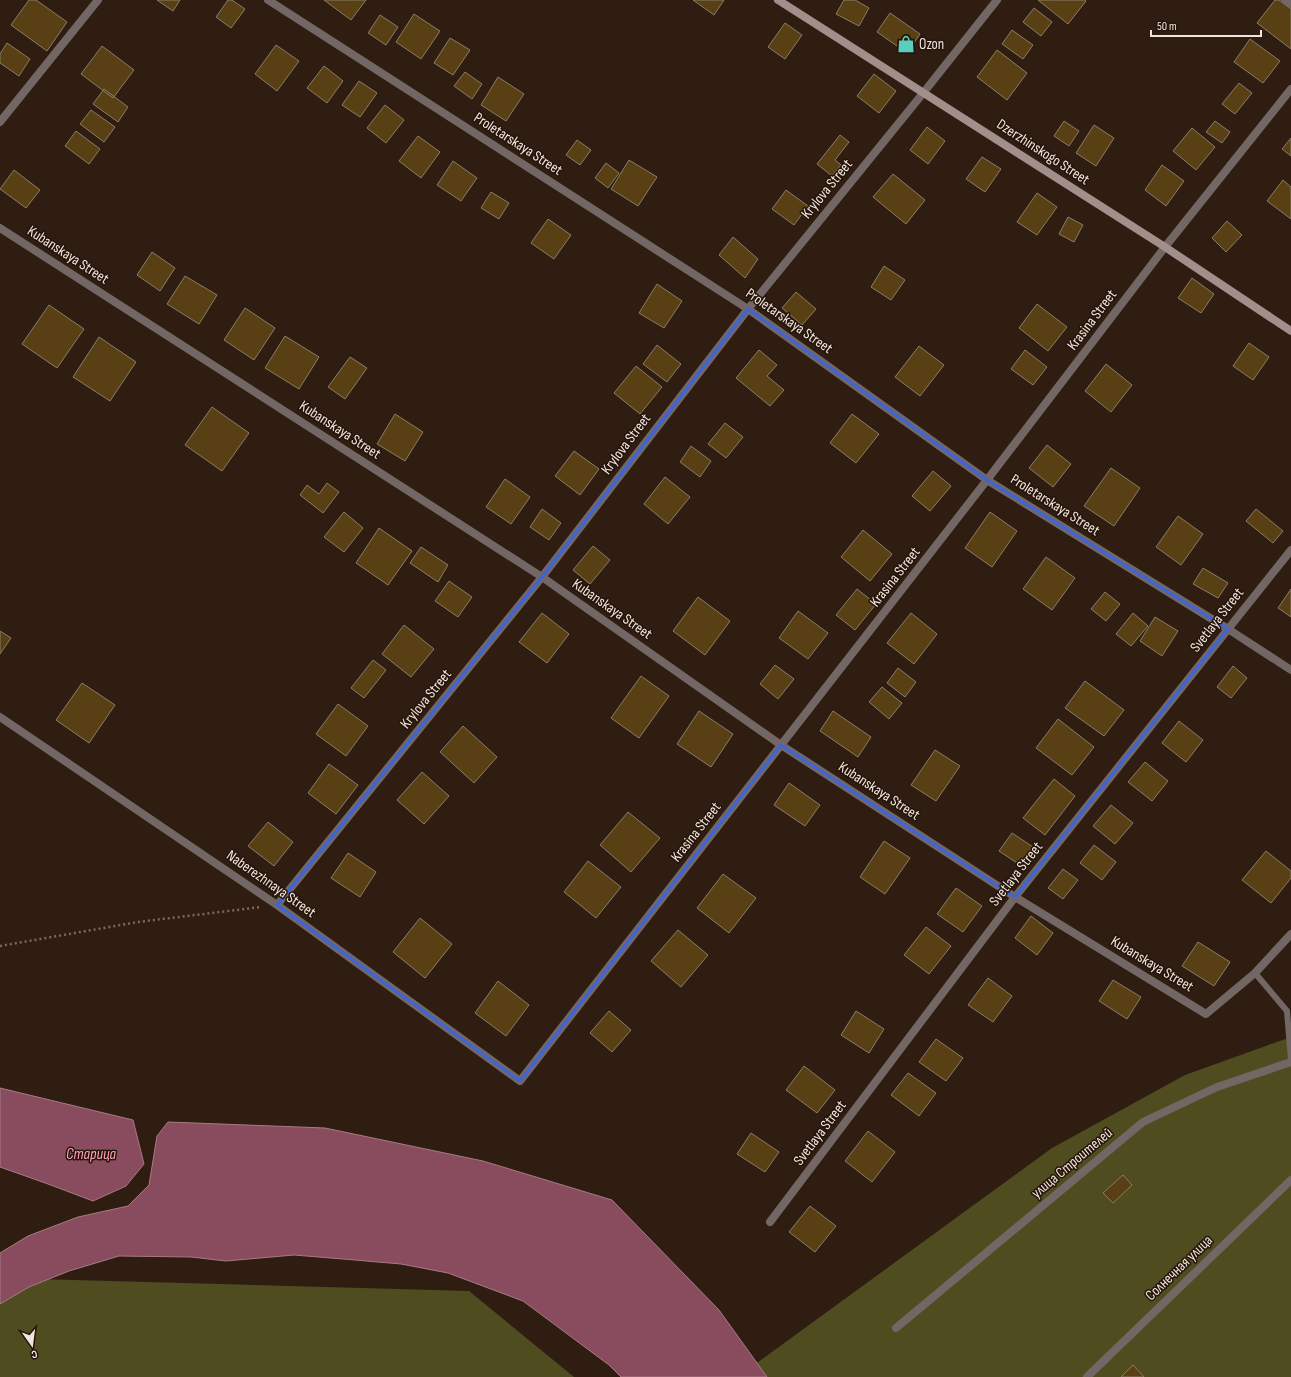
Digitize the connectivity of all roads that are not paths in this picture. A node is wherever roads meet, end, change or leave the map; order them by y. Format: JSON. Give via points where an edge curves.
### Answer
{"nodes":[{"id":1,"x":98,"y":0,"type":"edge"},
{"id":2,"x":268,"y":0,"type":"edge"},
{"id":3,"x":778,"y":0,"type":"edge"},
{"id":4,"x":996,"y":0,"type":"edge"},
{"id":5,"x":1285,"y":0,"type":"edge"},
{"id":6,"x":1291,"y":4,"type":"edge"},
{"id":7,"x":1291,"y":89,"type":"edge"},
{"id":8,"x":924,"y":92,"type":"junction"},
{"id":9,"x":0,"y":122,"type":"edge"},
{"id":10,"x":0,"y":228,"type":"edge"},
{"id":11,"x":1164,"y":247,"type":"junction"},
{"id":12,"x":748,"y":308,"type":"junction"},
{"id":13,"x":1291,"y":331,"type":"edge"},
{"id":14,"x":987,"y":480,"type":"junction"},
{"id":15,"x":1291,"y":550,"type":"edge"},
{"id":16,"x":542,"y":577,"type":"junction"},
{"id":17,"x":1228,"y":629,"type":"junction"},
{"id":18,"x":1291,"y":670,"type":"edge"},
{"id":19,"x":0,"y":717,"type":"edge"},
{"id":20,"x":781,"y":745,"type":"junction"},
{"id":21,"x":1015,"y":897,"type":"junction"},
{"id":22,"x":277,"y":905,"type":"junction"},
{"id":23,"x":1291,"y":934,"type":"edge"},
{"id":24,"x":1255,"y":973,"type":"junction"},
{"id":25,"x":1291,"y":1061,"type":"edge"},
{"id":26,"x":520,"y":1081,"type":"joint"},
{"id":27,"x":1291,"y":1180,"type":"edge"},
{"id":28,"x":770,"y":1222,"type":"dead end"},
{"id":29,"x":896,"y":1328,"type":"dead end"},
{"id":30,"x":1087,"y":1377,"type":"edge"}],
"edges":[{"from":1,"to":9,"type":"street"},
{"from":2,"to":12,"type":"street","name":"Proletarskaya Street"},
{"from":3,"to":8,"type":"street","name":"Dzerzhinskogo Street"},
{"from":4,"to":8,"type":"street","name":"Krylova Street"},
{"from":5,"to":6,"type":"street"},
{"from":7,"to":11,"type":"street","name":"Krasina Street"},
{"from":8,"to":11,"type":"street","name":"Dzerzhinskogo Street"},
{"from":8,"to":12,"type":"street","name":"Krylova Street"},
{"from":10,"to":16,"type":"street","name":"Kubanskaya Street"},
{"from":11,"to":13,"type":"street","name":"Dzerzhinskogo Street"},
{"from":11,"to":14,"type":"street","name":"Krasina Street"},
{"from":12,"to":14,"type":"street","name":"Proletarskaya Street"},
{"from":12,"to":16,"type":"street","name":"Krylova Street"},
{"from":14,"to":17,"type":"street","name":"Proletarskaya Street"},
{"from":14,"to":20,"type":"street","name":"Krasina Street"},
{"from":15,"to":17,"type":"street","name":"Svetlaya Street"},
{"from":16,"to":20,"type":"street","name":"Kubanskaya Street"},
{"from":16,"to":22,"type":"street","name":"Krylova Street"},
{"from":17,"to":18,"type":"street","name":"Proletarskaya Street"},
{"from":17,"to":21,"type":"street","name":"Svetlaya Street"},
{"from":19,"to":22,"type":"street","name":"Naberezhnaya Street"},
{"from":20,"to":21,"type":"street","name":"Kubanskaya Street"},
{"from":20,"to":26,"type":"street","name":"Krasina Street"},
{"from":21,"to":24,"type":"street","name":"Kubanskaya Street","via":[[1206,1014]]},
{"from":21,"to":28,"type":"street","name":"Svetlaya Street"},
{"from":22,"to":26,"type":"street","name":"Naberezhnaya Street"},
{"from":23,"to":24,"type":"street"},
{"from":24,"to":25,"type":"lane","via":[[1287,1010]]},
{"from":25,"to":29,"type":"street","name":"улица Строителей","via":[[1217,1086],[1143,1122]]},
{"from":27,"to":30,"type":"street","name":"Солнечная улица"}]}
